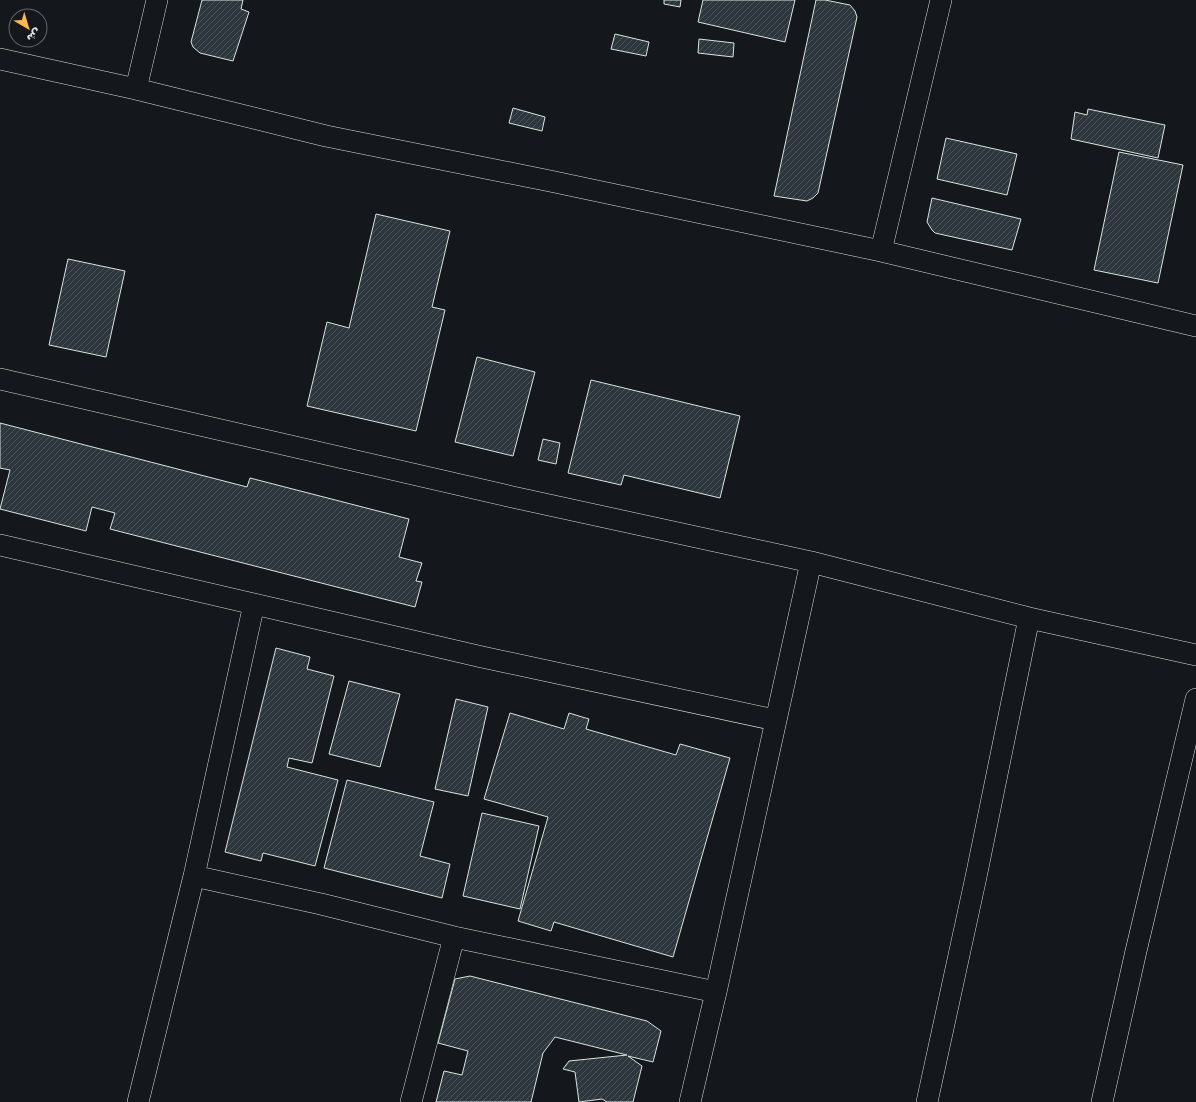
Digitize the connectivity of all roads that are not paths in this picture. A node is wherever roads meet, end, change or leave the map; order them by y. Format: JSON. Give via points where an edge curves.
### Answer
{"nodes":[{"id":1,"x":157,"y":0,"type":"edge"},
{"id":2,"x":941,"y":0,"type":"edge"},
{"id":3,"x":0,"y":59,"type":"edge"},
{"id":4,"x":136,"y":89,"type":"junction"},
{"id":5,"x":881,"y":251,"type":"junction"},
{"id":6,"x":1196,"y":326,"type":"edge"},
{"id":7,"x":0,"y":379,"type":"edge"},
{"id":8,"x":0,"y":545,"type":"edge"},
{"id":9,"x":811,"y":562,"type":"junction"},
{"id":10,"x":254,"y":604,"type":"junction"},
{"id":11,"x":1029,"y":618,"type":"junction"},
{"id":12,"x":1196,"y":655,"type":"edge"},
{"id":13,"x":1196,"y":699,"type":"edge"},
{"id":14,"x":775,"y":720,"type":"junction"},
{"id":15,"x":194,"y":876,"type":"junction"},
{"id":16,"x":454,"y":937,"type":"junction"},
{"id":17,"x":716,"y":992,"type":"junction"},
{"id":18,"x":138,"y":1102,"type":"edge"},
{"id":19,"x":411,"y":1102,"type":"edge"},
{"id":20,"x":690,"y":1102,"type":"edge"},
{"id":21,"x":927,"y":1102,"type":"edge"},
{"id":22,"x":1102,"y":1102,"type":"edge"}],
"edges":[{"from":1,"to":4,"type":"street"},
{"from":2,"to":5,"type":"street"},
{"from":3,"to":4,"type":"street"},
{"from":4,"to":5,"type":"street","via":[[326,136]]},
{"from":5,"to":6,"type":"street"},
{"from":7,"to":9,"type":"street","via":[[509,496]]},
{"from":8,"to":10,"type":"street"},
{"from":9,"to":11,"type":"street"},
{"from":9,"to":14,"type":"street"},
{"from":10,"to":14,"type":"street","via":[[482,657]]},
{"from":10,"to":15,"type":"street"},
{"from":11,"to":12,"type":"street"},
{"from":11,"to":21,"type":"street"},
{"from":13,"to":22,"type":"street"},
{"from":14,"to":17,"type":"street"},
{"from":15,"to":16,"type":"street"},
{"from":15,"to":18,"type":"street"},
{"from":16,"to":17,"type":"street"},
{"from":16,"to":19,"type":"street"},
{"from":17,"to":20,"type":"street"}]}
